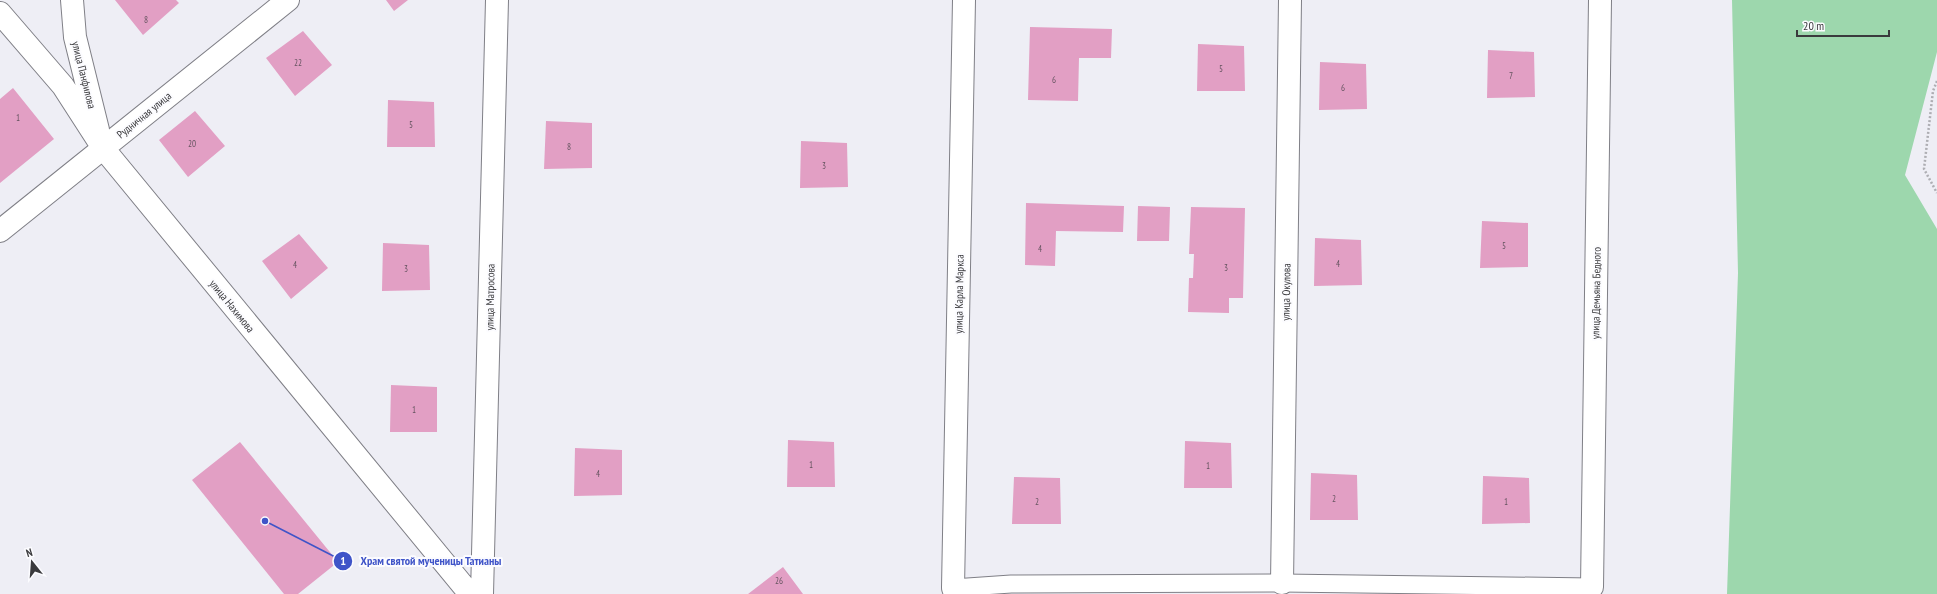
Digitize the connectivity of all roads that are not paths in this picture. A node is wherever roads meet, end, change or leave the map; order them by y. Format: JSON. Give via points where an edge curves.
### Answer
{"nodes":[{"id":1,"x":72,"y":0,"type":"edge"},
{"id":2,"x":288,"y":0,"type":"edge"},
{"id":3,"x":497,"y":0,"type":"edge"},
{"id":4,"x":964,"y":0,"type":"edge"},
{"id":5,"x":1290,"y":0,"type":"edge"},
{"id":6,"x":1600,"y":0,"type":"edge"},
{"id":7,"x":0,"y":13,"type":"edge"},
{"id":8,"x":103,"y":148,"type":"junction"},
{"id":9,"x":0,"y":231,"type":"edge"},
{"id":10,"x":1592,"y":587,"type":"joint"},
{"id":11,"x":1283,"y":589,"type":"edge"},
{"id":12,"x":951,"y":592,"type":"edge"},
{"id":13,"x":470,"y":594,"type":"edge"},
{"id":14,"x":482,"y":594,"type":"edge"}],
"edges":[{"from":1,"to":8,"type":"street","name":"улица Панфилова","via":[[75,37]]},
{"from":2,"to":8,"type":"street","name":"Рудничная улица"},
{"from":3,"to":14,"type":"street","name":"улица Матросова"},
{"from":4,"to":12,"type":"street","name":"улица Карла Маркса"},
{"from":5,"to":11,"type":"street","name":"улица Окулова"},
{"from":6,"to":10,"type":"street","name":"улица Демьяна Бедного"},
{"from":7,"to":8,"type":"street","name":"улица Нахимова","via":[[63,86]]},
{"from":8,"to":9,"type":"street","name":"Рудничная улица"},
{"from":8,"to":13,"type":"street","name":"улица Нахимова"},
{"from":10,"to":11,"type":"lane"},
{"from":11,"to":12,"type":"lane","via":[[1012,584]]}]}
